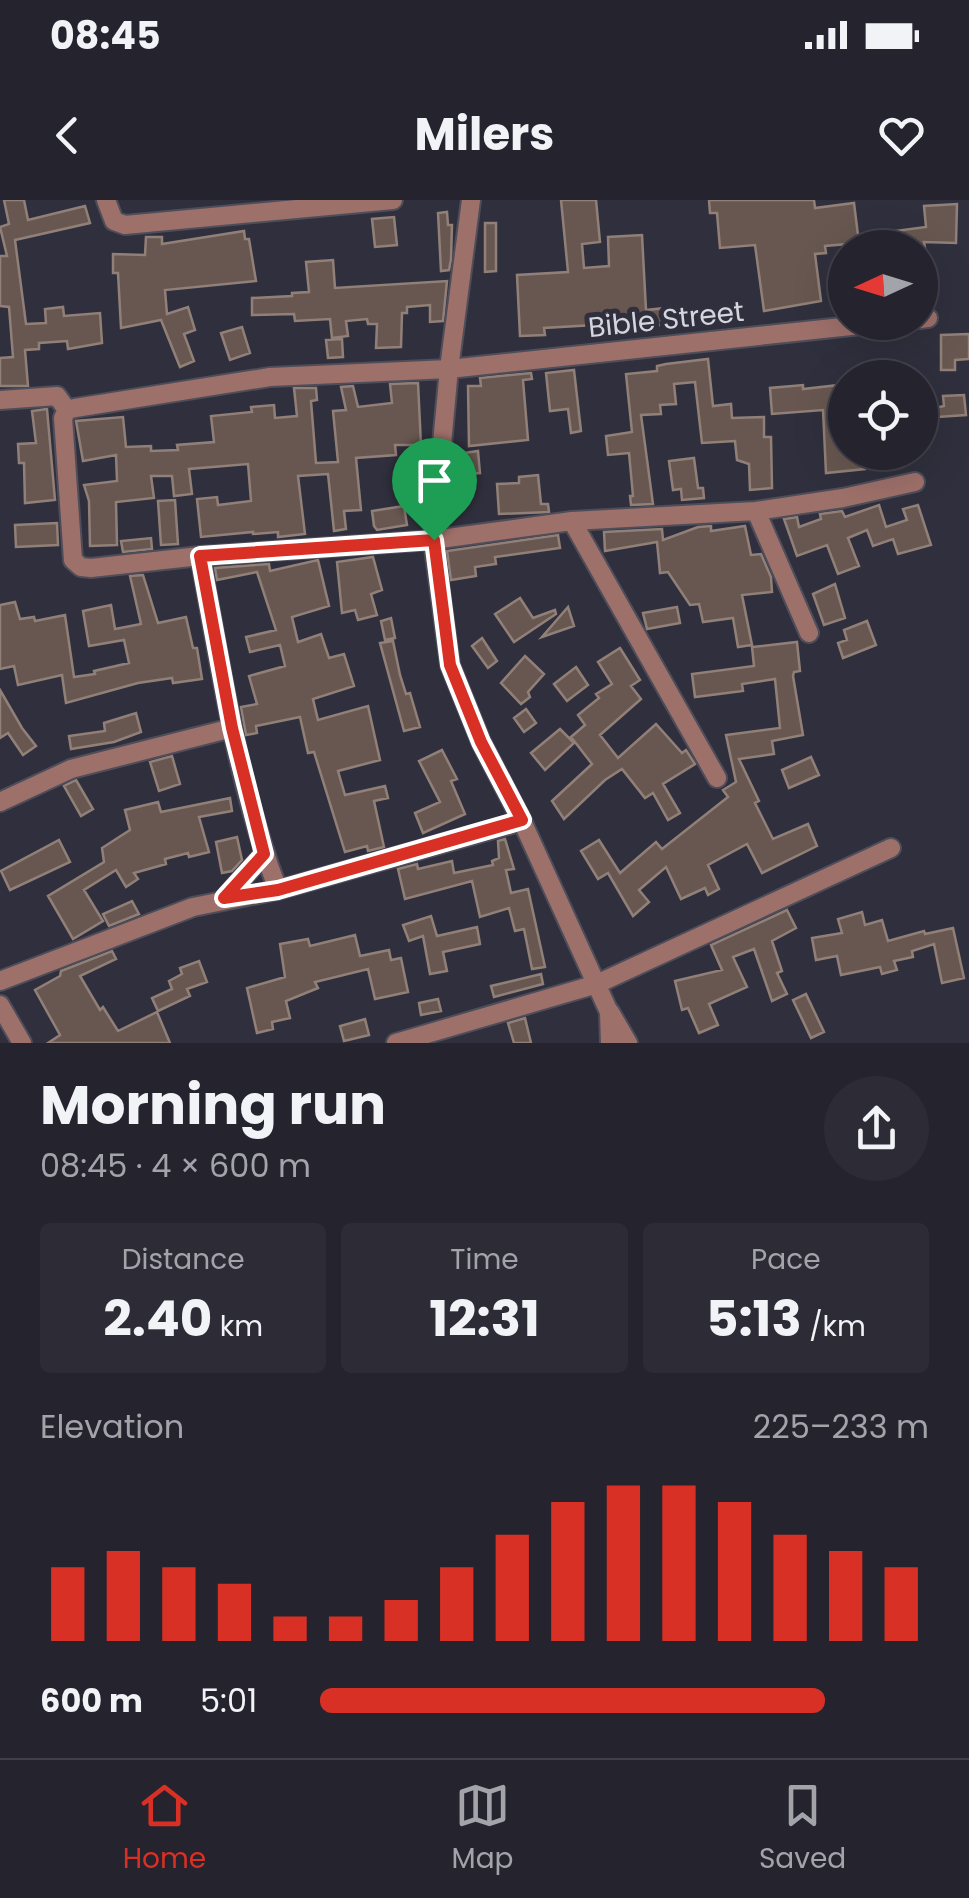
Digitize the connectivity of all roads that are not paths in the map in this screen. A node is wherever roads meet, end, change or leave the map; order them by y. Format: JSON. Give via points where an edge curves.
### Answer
{"nodes":[{"id":1,"x":106,"y":200,"type":"edge"},
{"id":2,"x":394,"y":200,"type":"edge"},
{"id":3,"x":471,"y":200,"type":"edge"},
{"id":4,"x":828,"y":329,"type":"edge"},
{"id":5,"x":449,"y":369,"type":"junction"},
{"id":6,"x":0,"y":400,"type":"edge"},
{"id":7,"x":67,"y":410,"type":"junction"},
{"id":8,"x":915,"y":482,"type":"dead end"},
{"id":9,"x":756,"y":511,"type":"junction"},
{"id":10,"x":572,"y":521,"type":"junction"},
{"id":11,"x":434,"y":540,"type":"junction"},
{"id":12,"x":200,"y":556,"type":"junction"},
{"id":13,"x":808,"y":633,"type":"dead end"},
{"id":14,"x":232,"y":728,"type":"junction"},
{"id":15,"x":717,"y":778,"type":"dead end"},
{"id":16,"x":0,"y":802,"type":"edge"},
{"id":17,"x":522,"y":820,"type":"junction"},
{"id":18,"x":891,"y":848,"type":"dead end"},
{"id":19,"x":264,"y":854,"type":"junction"},
{"id":20,"x":278,"y":890,"type":"junction"},
{"id":21,"x":224,"y":898,"type":"junction"},
{"id":22,"x":0,"y":980,"type":"edge"},
{"id":23,"x":597,"y":984,"type":"junction"},
{"id":24,"x":0,"y":1005,"type":"edge"},
{"id":25,"x":610,"y":1012,"type":"junction"},
{"id":26,"x":420,"y":1040,"type":"edge"},
{"id":27,"x":22,"y":1043,"type":"edge"},
{"id":28,"x":396,"y":1043,"type":"edge"},
{"id":29,"x":610,"y":1043,"type":"edge"},
{"id":30,"x":628,"y":1043,"type":"edge"}],
"edges":[{"from":1,"to":2,"type":"street","via":[[114,220],[125,225]]},
{"from":3,"to":5,"type":"street"},
{"from":4,"to":5,"type":"street","name":"Bible Street"},
{"from":5,"to":7,"type":"street","name":"Bible Street","via":[[270,377]]},
{"from":5,"to":11,"type":"street"},
{"from":6,"to":7,"type":"street","via":[[57,396]]},
{"from":7,"to":12,"type":"street","via":[[72,560],[92,568]]},
{"from":8,"to":9,"type":"street"},
{"from":9,"to":10,"type":"street"},
{"from":9,"to":13,"type":"street"},
{"from":10,"to":11,"type":"street"},
{"from":10,"to":15,"type":"street"},
{"from":11,"to":12,"type":"street"},
{"from":11,"to":17,"type":"street","via":[[450,665]]},
{"from":12,"to":14,"type":"street"},
{"from":14,"to":16,"type":"street","via":[[71,769]]},
{"from":14,"to":19,"type":"street"},
{"from":17,"to":20,"type":"street"},
{"from":17,"to":23,"type":"street"},
{"from":18,"to":23,"type":"street"},
{"from":19,"to":20,"type":"street"},
{"from":19,"to":21,"type":"street"},
{"from":20,"to":21,"type":"street"},
{"from":21,"to":22,"type":"street"},
{"from":23,"to":25,"type":"street"},
{"from":23,"to":26,"type":"street"},
{"from":24,"to":27,"type":"street"},
{"from":25,"to":29,"type":"street"},
{"from":25,"to":30,"type":"street"},
{"from":26,"to":28,"type":"street"}]}
